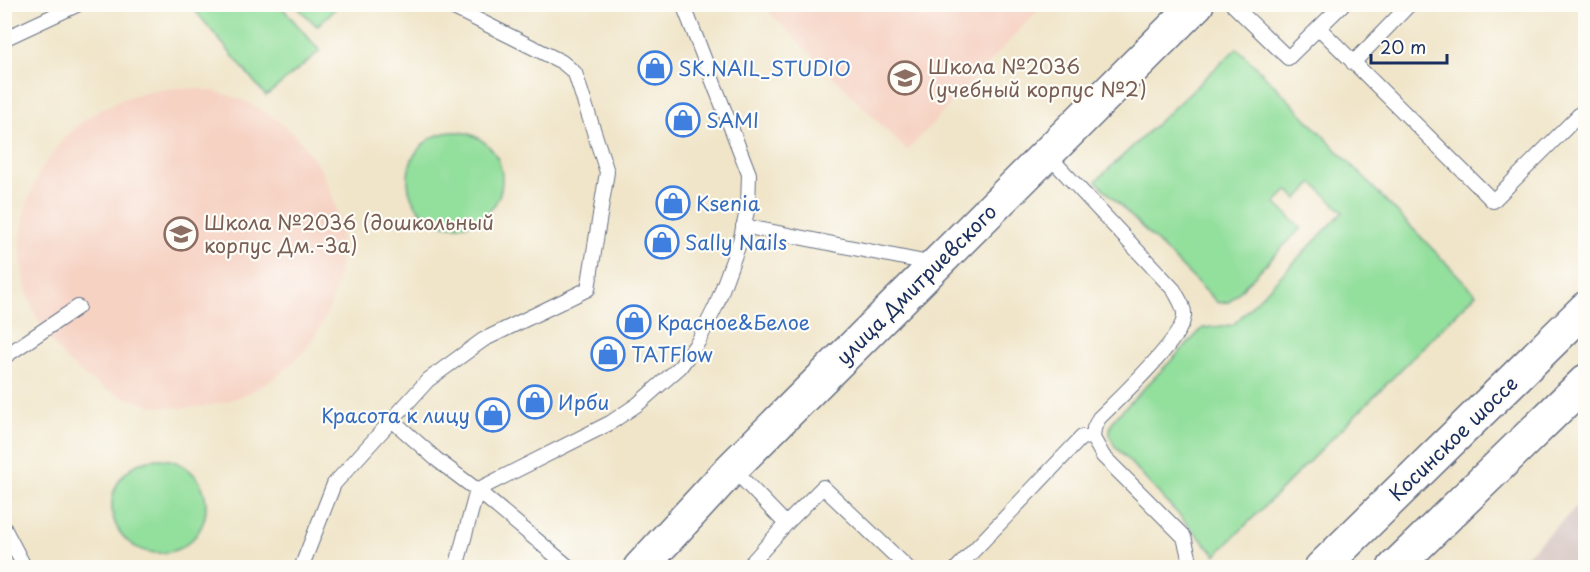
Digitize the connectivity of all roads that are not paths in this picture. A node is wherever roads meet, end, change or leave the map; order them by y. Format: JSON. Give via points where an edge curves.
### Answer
{"nodes":[{"id":1,"x":79,"y":4,"type":"edge"},
{"id":2,"x":446,"y":4,"type":"edge"},
{"id":3,"x":684,"y":4,"type":"edge"},
{"id":4,"x":1197,"y":4,"type":"edge"},
{"id":5,"x":1232,"y":4,"type":"edge"},
{"id":6,"x":1343,"y":4,"type":"edge"},
{"id":7,"x":1410,"y":4,"type":"edge"},
{"id":8,"x":1318,"y":28,"type":"junction"},
{"id":9,"x":4,"y":37,"type":"edge"},
{"id":10,"x":1353,"y":63,"type":"junction"},
{"id":11,"x":1586,"y":108,"type":"edge"},
{"id":12,"x":1047,"y":154,"type":"junction"},
{"id":13,"x":743,"y":226,"type":"junction"},
{"id":14,"x":936,"y":264,"type":"junction"},
{"id":15,"x":78,"y":306,"type":"dead end"},
{"id":16,"x":1586,"y":308,"type":"edge"},
{"id":17,"x":4,"y":357,"type":"edge"},
{"id":18,"x":1586,"y":381,"type":"edge"},
{"id":19,"x":392,"y":420,"type":"junction"},
{"id":20,"x":1094,"y":438,"type":"junction"},
{"id":21,"x":732,"y":468,"type":"junction"},
{"id":22,"x":477,"y":490,"type":"junction"},
{"id":23,"x":786,"y":524,"type":"junction"},
{"id":24,"x":4,"y":528,"type":"edge"},
{"id":25,"x":25,"y":567,"type":"edge"},
{"id":26,"x":301,"y":567,"type":"edge"},
{"id":27,"x":456,"y":567,"type":"edge"},
{"id":28,"x":570,"y":567,"type":"edge"},
{"id":29,"x":640,"y":567,"type":"edge"},
{"id":30,"x":747,"y":567,"type":"edge"},
{"id":31,"x":908,"y":567,"type":"edge"},
{"id":32,"x":957,"y":567,"type":"edge"},
{"id":33,"x":1188,"y":567,"type":"edge"},
{"id":34,"x":1322,"y":567,"type":"edge"},
{"id":35,"x":1394,"y":567,"type":"edge"}],
"edges":[{"from":1,"to":9,"type":"lane"},
{"from":2,"to":19,"type":"lane","via":[[562,62],[575,73],[607,172],[588,289],[483,340],[428,381]]},
{"from":3,"to":13,"type":"lane","via":[[749,174]]},
{"from":4,"to":12,"type":"main road","name":"улица Дмитриевского"},
{"from":5,"to":8,"type":"lane","via":[[1288,58]]},
{"from":6,"to":8,"type":"lane"},
{"from":7,"to":10,"type":"lane"},
{"from":8,"to":10,"type":"lane"},
{"from":10,"to":11,"type":"lane","via":[[1493,201]]},
{"from":12,"to":14,"type":"main road","name":"улица Дмитриевского"},
{"from":12,"to":20,"type":"lane","via":[[1174,290],[1183,309],[1181,328],[1169,346],[1099,418]]},
{"from":13,"to":14,"type":"lane"},
{"from":13,"to":22,"type":"lane","via":[[716,306],[680,367],[610,423]]},
{"from":14,"to":21,"type":"main road","name":"улица Дмитриевского"},
{"from":15,"to":17,"type":"lane"},
{"from":16,"to":34,"type":"main road","name":"Косинское шоссе"},
{"from":18,"to":35,"type":"main road"},
{"from":19,"to":22,"type":"lane"},
{"from":19,"to":26,"type":"lane","via":[[334,484]]},
{"from":20,"to":32,"type":"lane","via":[[1082,437]]},
{"from":20,"to":33,"type":"lane","via":[[1103,456],[1184,537]]},
{"from":21,"to":23,"type":"lane"},
{"from":21,"to":29,"type":"main road","name":"улица Дмитриевского"},
{"from":22,"to":27,"type":"lane"},
{"from":22,"to":28,"type":"lane"},
{"from":23,"to":30,"type":"lane"},
{"from":23,"to":31,"type":"lane","via":[[823,487]]},
{"from":24,"to":25,"type":"lane"}]}
